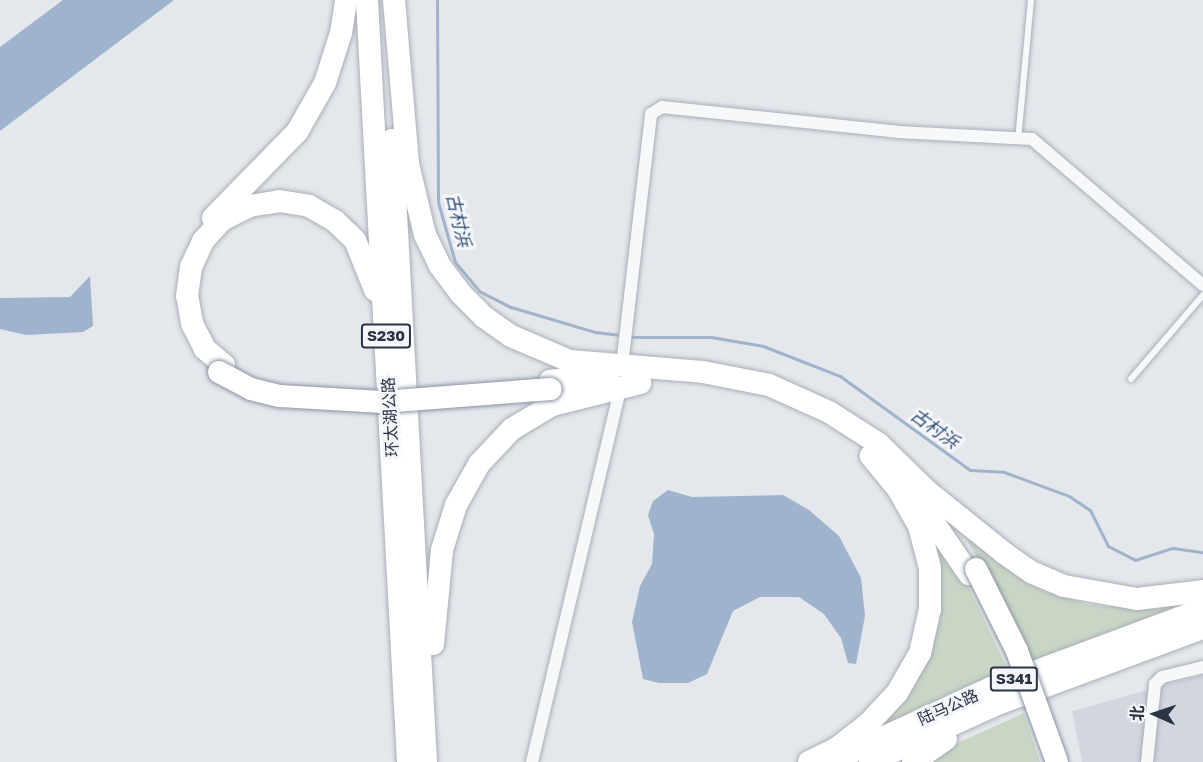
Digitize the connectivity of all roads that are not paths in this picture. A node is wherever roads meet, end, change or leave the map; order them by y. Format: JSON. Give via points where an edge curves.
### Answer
{"nodes":[{"id":1,"x":346,"y":0,"type":"edge"},
{"id":2,"x":367,"y":0,"type":"edge"},
{"id":3,"x":386,"y":0,"type":"edge"},
{"id":4,"x":394,"y":0,"type":"edge"},
{"id":5,"x":1031,"y":0,"type":"edge"},
{"id":6,"x":1018,"y":141,"type":"junction"},
{"id":7,"x":1203,"y":285,"type":"edge"},
{"id":8,"x":1203,"y":295,"type":"edge"},
{"id":9,"x":221,"y":369,"type":"junction"},
{"id":10,"x":634,"y":370,"type":"junction"},
{"id":11,"x":1131,"y":379,"type":"dead end"},
{"id":12,"x":619,"y":394,"type":"dead end"},
{"id":13,"x":872,"y":456,"type":"junction"},
{"id":14,"x":927,"y":491,"type":"junction"},
{"id":15,"x":973,"y":571,"type":"junction"},
{"id":16,"x":1203,"y":591,"type":"edge"},
{"id":17,"x":400,"y":593,"type":"junction"},
{"id":18,"x":1203,"y":609,"type":"edge"},
{"id":19,"x":1203,"y":629,"type":"edge"},
{"id":20,"x":1203,"y":667,"type":"edge"},
{"id":21,"x":420,"y":671,"type":"junction"},
{"id":22,"x":408,"y":762,"type":"edge"},
{"id":23,"x":426,"y":762,"type":"edge"},
{"id":24,"x":433,"y":762,"type":"edge"},
{"id":25,"x":532,"y":762,"type":"edge"},
{"id":26,"x":809,"y":762,"type":"edge"},
{"id":27,"x":830,"y":762,"type":"edge"},
{"id":28,"x":870,"y":762,"type":"edge"},
{"id":29,"x":913,"y":762,"type":"edge"},
{"id":30,"x":1048,"y":762,"type":"edge"},
{"id":31,"x":1057,"y":762,"type":"edge"},
{"id":32,"x":1147,"y":762,"type":"edge"}],
"edges":[{"from":1,"to":9,"type":"highway","via":[[341,33],[325,83],[297,132],[196,236],[183,264],[178,296],[184,326],[199,354]]},
{"from":2,"to":17,"type":"highway","name":"环太湖公路","number":"S230"},
{"from":3,"to":21,"type":"highway","name":"环太湖公路","number":"S230"},
{"from":4,"to":10,"type":"highway","via":[[408,164],[425,234],[440,266],[460,293],[512,336],[570,361]]},
{"from":5,"to":6,"type":"lane"},
{"from":6,"to":7,"type":"street","via":[[1032,139]]},
{"from":6,"to":10,"type":"street","via":[[662,108],[651,114]]},
{"from":8,"to":11,"type":"lane"},
{"from":9,"to":10,"type":"highway","bridge":true,"via":[[251,389],[280,396],[382,402],[550,385]]},
{"from":9,"to":17,"type":"highway","via":[[192,323],[187,296],[191,267],[203,240],[222,220],[249,206],[279,201],[309,206],[335,220],[355,240],[375,289]]},
{"from":10,"to":13,"type":"highway","via":[[765,398],[822,424]]},
{"from":10,"to":14,"type":"highway","via":[[703,372],[770,385],[829,412],[879,444]]},
{"from":10,"to":21,"type":"highway","via":[[552,405],[512,429],[479,464],[456,505],[442,550]]},
{"from":12,"to":25,"type":"street"},
{"from":13,"to":15,"type":"highway","via":[[920,498]]},
{"from":13,"to":26,"type":"highway","via":[[898,489],[919,526],[930,568],[930,609],[920,653],[897,693],[868,724],[836,749]]},
{"from":14,"to":15,"type":"highway"},
{"from":14,"to":16,"type":"highway","via":[[1031,572],[1064,586],[1137,599]]},
{"from":15,"to":30,"type":"highway","via":[[1009,654]]},
{"from":15,"to":31,"type":"highway","bridge":true,"via":[[1017,651]]},
{"from":17,"to":21,"type":"highway","name":"环太湖公路","number":"S230"},
{"from":18,"to":27,"type":"highway","name":"陆马公路","number":"S341","via":[[991,688]]},
{"from":19,"to":28,"type":"highway","name":"陆马公路","number":"S341","via":[[998,704]]},
{"from":19,"to":29,"type":"highway","via":[[958,732]]},
{"from":20,"to":32,"type":"street","via":[[1162,677],[1155,684],[1150,695]]},
{"from":21,"to":22,"type":"highway","name":"环太湖公路","number":"S230"},
{"from":21,"to":23,"type":"highway","name":"环太湖公路","number":"S230"},
{"from":21,"to":24,"type":"highway"}]}
